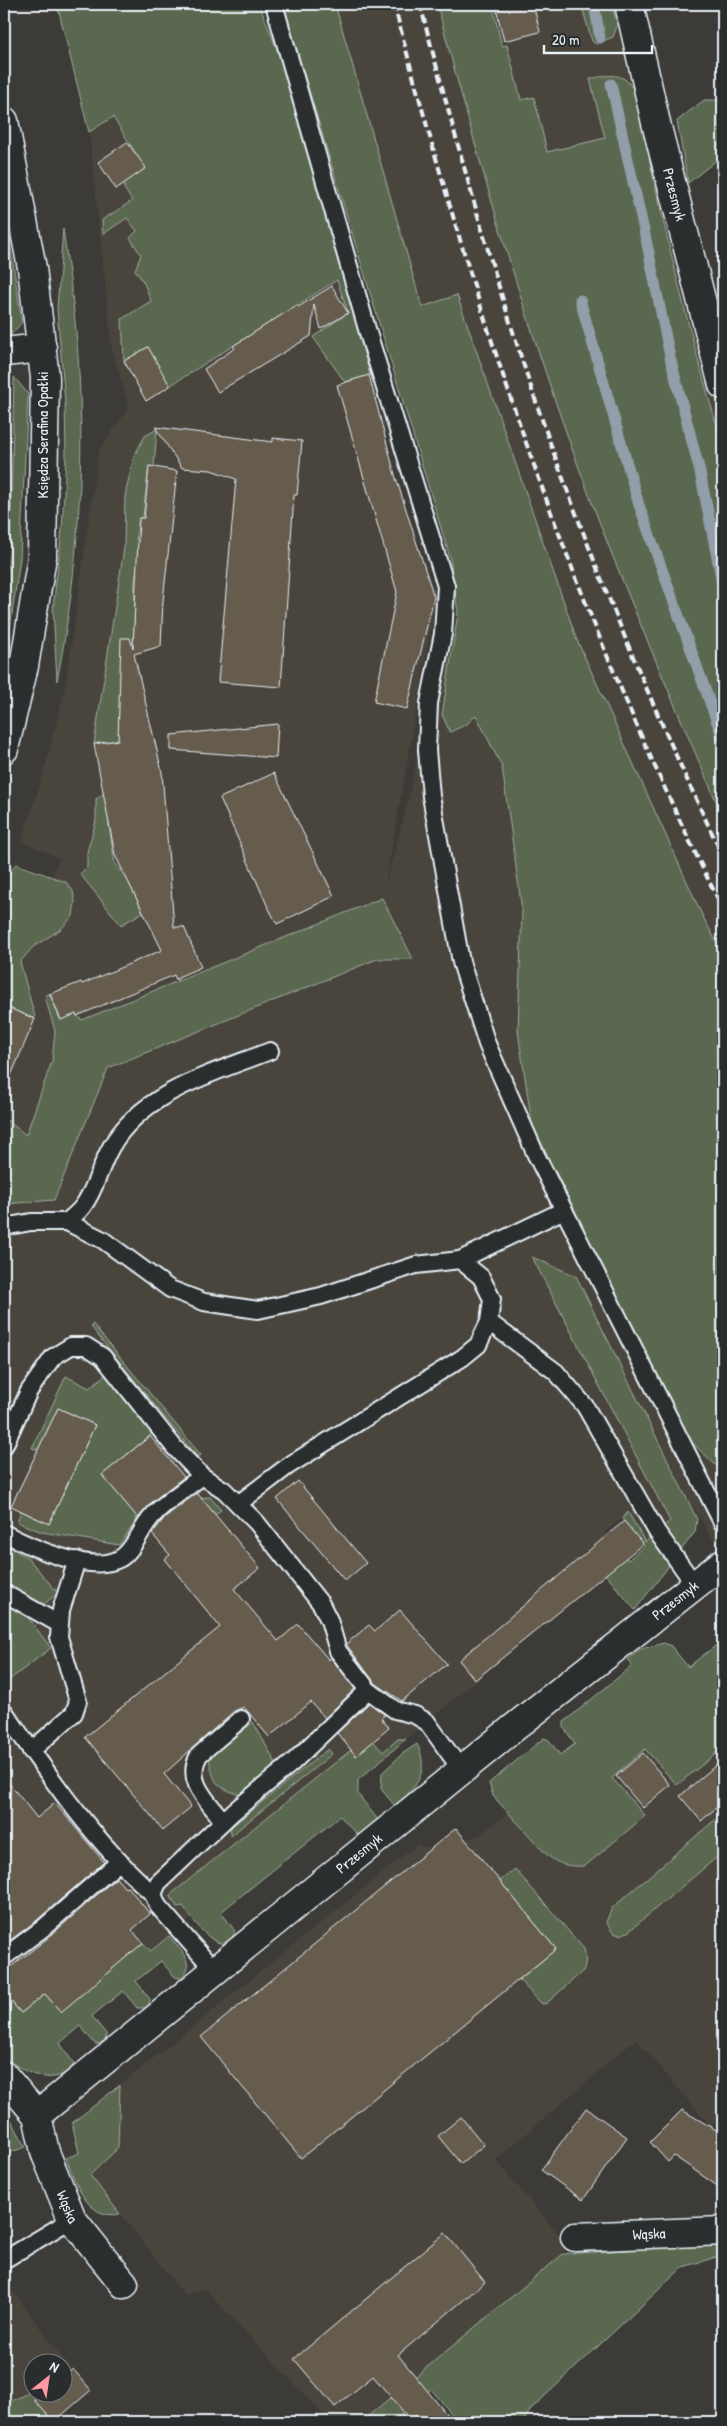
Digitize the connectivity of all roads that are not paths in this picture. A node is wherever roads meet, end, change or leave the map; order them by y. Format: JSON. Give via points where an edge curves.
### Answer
{"nodes":[{"id":1,"x":274,"y":4,"type":"edge"},
{"id":2,"x":629,"y":4,"type":"edge"},
{"id":3,"x":4,"y":121,"type":"edge"},
{"id":4,"x":42,"y":348,"type":"junction"},
{"id":5,"x":4,"y":352,"type":"edge"},
{"id":6,"x":723,"y":385,"type":"edge"},
{"id":7,"x":4,"y":749,"type":"edge"},
{"id":8,"x":270,"y":1051,"type":"dead end"},
{"id":9,"x":564,"y":1210,"type":"junction"},
{"id":10,"x":67,"y":1222,"type":"junction"},
{"id":11,"x":4,"y":1227,"type":"edge"},
{"id":12,"x":460,"y":1260,"type":"junction"},
{"id":13,"x":489,"y":1322,"type":"junction"},
{"id":14,"x":4,"y":1446,"type":"edge"},
{"id":15,"x":202,"y":1476,"type":"junction"},
{"id":16,"x":238,"y":1504,"type":"junction"},
{"id":17,"x":723,"y":1524,"type":"edge"},
{"id":18,"x":4,"y":1533,"type":"edge"},
{"id":19,"x":77,"y":1560,"type":"junction"},
{"id":20,"x":723,"y":1562,"type":"edge"},
{"id":21,"x":695,"y":1586,"type":"junction"},
{"id":22,"x":4,"y":1594,"type":"edge"},
{"id":23,"x":60,"y":1624,"type":"junction"},
{"id":24,"x":368,"y":1690,"type":"junction"},
{"id":25,"x":4,"y":1711,"type":"edge"},
{"id":26,"x":241,"y":1719,"type":"dead end"},
{"id":27,"x":31,"y":1751,"type":"junction"},
{"id":28,"x":462,"y":1771,"type":"junction"},
{"id":29,"x":223,"y":1821,"type":"junction"},
{"id":30,"x":119,"y":1862,"type":"junction"},
{"id":31,"x":153,"y":1894,"type":"junction"},
{"id":32,"x":4,"y":1956,"type":"edge"},
{"id":33,"x":215,"y":1971,"type":"junction"},
{"id":34,"x":4,"y":2076,"type":"edge"},
{"id":35,"x":37,"y":2115,"type":"junction"},
{"id":36,"x":72,"y":2219,"type":"junction"},
{"id":37,"x":723,"y":2231,"type":"edge"},
{"id":38,"x":575,"y":2237,"type":"dead end"},
{"id":39,"x":4,"y":2260,"type":"edge"},
{"id":40,"x":124,"y":2284,"type":"dead end"}],
"edges":[{"from":1,"to":9,"type":"lane","via":[[369,336],[446,586],[443,634],[429,703],[426,750],[431,796],[462,962],[487,1044]]},
{"from":2,"to":6,"type":"street","name":"Przesmyk"},
{"from":3,"to":4,"type":"street","name":"Księdza Serafina Opałki","via":[[32,268]]},
{"from":4,"to":5,"type":"street"},
{"from":4,"to":7,"type":"street","name":"Księdza Serafina Opałki","via":[[45,378],[42,557],[24,666]]},
{"from":8,"to":10,"type":"lane","via":[[150,1104],[130,1121],[111,1147],[84,1206]]},
{"from":9,"to":12,"type":"lane"},
{"from":9,"to":17,"type":"lane"},
{"from":10,"to":11,"type":"lane","via":[[31,1222]]},
{"from":10,"to":12,"type":"lane","via":[[103,1240],[170,1289],[204,1302],[258,1310],[322,1296],[416,1265]]},
{"from":12,"to":13,"type":"lane","via":[[481,1277],[492,1299]]},
{"from":13,"to":16,"type":"lane","via":[[478,1345],[462,1358],[288,1466]]},
{"from":13,"to":21,"type":"lane","via":[[556,1372],[585,1406],[657,1532]]},
{"from":14,"to":15,"type":"lane","via":[[29,1391],[43,1369],[71,1346],[86,1346],[103,1357]]},
{"from":15,"to":16,"type":"lane"},
{"from":15,"to":19,"type":"lane","via":[[159,1509],[121,1558],[103,1564]]},
{"from":16,"to":24,"type":"lane","via":[[321,1604],[338,1651]]},
{"from":18,"to":19,"type":"lane","via":[[43,1551]]},
{"from":19,"to":23,"type":"lane","via":[[61,1610]]},
{"from":20,"to":21,"type":"street","name":"Przesmyk"},
{"from":21,"to":28,"type":"street","name":"Przesmyk"},
{"from":22,"to":23,"type":"lane"},
{"from":23,"to":27,"type":"lane","via":[[62,1652],[78,1701],[74,1713]]},
{"from":24,"to":28,"type":"lane","via":[[395,1710],[427,1722]]},
{"from":24,"to":29,"type":"lane","via":[[292,1763]]},
{"from":25,"to":27,"type":"lane"},
{"from":26,"to":29,"type":"lane","via":[[199,1755],[192,1776]]},
{"from":27,"to":30,"type":"lane","via":[[53,1783]]},
{"from":28,"to":33,"type":"street","name":"Przesmyk"},
{"from":29,"to":31,"type":"lane","via":[[158,1883]]},
{"from":30,"to":31,"type":"lane"},
{"from":30,"to":32,"type":"lane","via":[[42,1929]]},
{"from":31,"to":33,"type":"lane","via":[[158,1906]]},
{"from":33,"to":35,"type":"street","name":"Przesmyk"},
{"from":34,"to":35,"type":"street"},
{"from":35,"to":36,"type":"street","name":"Wąska","via":[[45,2152]]},
{"from":36,"to":39,"type":"lane"},
{"from":36,"to":40,"type":"street","name":"Wąska"},
{"from":37,"to":38,"type":"street","name":"Wąska"}]}
